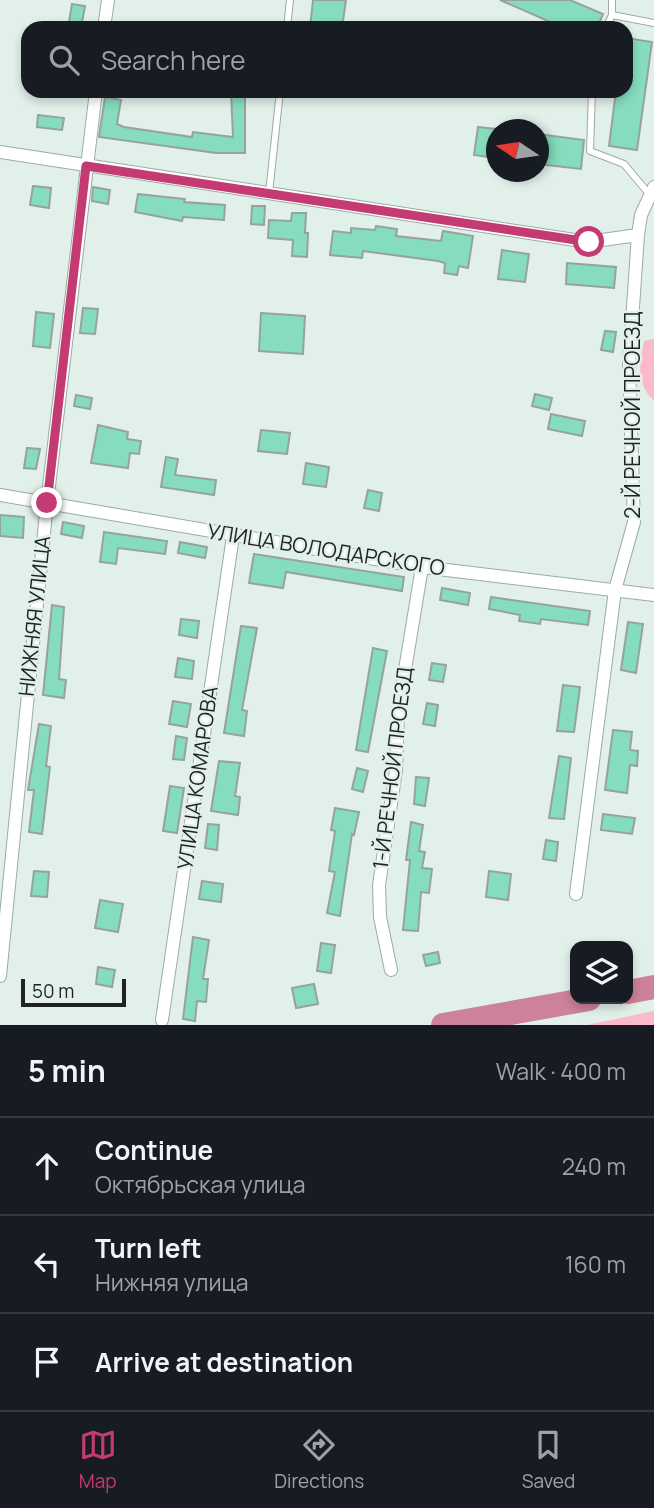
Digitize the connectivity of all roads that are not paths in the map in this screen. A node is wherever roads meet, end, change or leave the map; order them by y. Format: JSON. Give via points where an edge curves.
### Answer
{"nodes":[{"id":1,"x":108,"y":0,"type":"edge"},
{"id":2,"x":290,"y":0,"type":"edge"},
{"id":3,"x":612,"y":0,"type":"edge"},
{"id":4,"x":612,"y":15,"type":"junction"},
{"id":5,"x":105,"y":21,"type":"edge"},
{"id":6,"x":288,"y":21,"type":"edge"},
{"id":7,"x":609,"y":21,"type":"edge"},
{"id":8,"x":654,"y":23,"type":"edge"},
{"id":9,"x":95,"y":98,"type":"edge"},
{"id":10,"x":279,"y":98,"type":"edge"},
{"id":11,"x":592,"y":98,"type":"edge"},
{"id":12,"x":0,"y":152,"type":"edge"},
{"id":13,"x":86,"y":166,"type":"junction"},
{"id":14,"x":652,"y":191,"type":"edge"},
{"id":15,"x":269,"y":193,"type":"junction"},
{"id":16,"x":638,"y":235,"type":"junction"},
{"id":17,"x":0,"y":495,"type":"edge"},
{"id":18,"x":47,"y":503,"type":"junction"},
{"id":19,"x":233,"y":536,"type":"junction"},
{"id":20,"x":422,"y":567,"type":"junction"},
{"id":21,"x":615,"y":590,"type":"junction"},
{"id":22,"x":654,"y":595,"type":"edge"},
{"id":23,"x":576,"y":894,"type":"dead end"},
{"id":24,"x":391,"y":970,"type":"dead end"},
{"id":25,"x":0,"y":976,"type":"edge"},
{"id":26,"x":162,"y":1020,"type":"dead end"}],
"edges":[{"from":1,"to":5,"type":"street"},
{"from":2,"to":6,"type":"lane"},
{"from":3,"to":4,"type":"lane"},
{"from":4,"to":7,"type":"lane"},
{"from":4,"to":8,"type":"lane"},
{"from":9,"to":13,"type":"street","name":"НИЖНЯЯ УЛИЦА"},
{"from":10,"to":15,"type":"lane"},
{"from":11,"to":14,"type":"lane","via":[[590,151],[624,164]]},
{"from":12,"to":13,"type":"street"},
{"from":13,"to":15,"type":"street"},
{"from":13,"to":18,"type":"street","name":"НИЖНЯЯ УЛИЦА"},
{"from":14,"to":16,"type":"street","name":"2-Й РЕЧНОЙ ПРОЕЗД"},
{"from":15,"to":16,"type":"street","via":[[589,242]]},
{"from":16,"to":21,"type":"street","name":"2-Й РЕЧНОЙ ПРОЕЗД","via":[[629,365],[634,522]]},
{"from":17,"to":18,"type":"street","name":"УЛИЦА ВОЛОДАРСКОГО"},
{"from":18,"to":19,"type":"street","name":"УЛИЦА ВОЛОДАРСКОГО"},
{"from":18,"to":25,"type":"street","name":"НИЖНЯЯ УЛИЦА"},
{"from":19,"to":20,"type":"street","name":"УЛИЦА ВОЛОДАРСКОГО"},
{"from":19,"to":26,"type":"street","name":"УЛИЦА КОМАРОВА"},
{"from":20,"to":21,"type":"street","name":"УЛИЦА ВОЛОДАРСКОГО"},
{"from":20,"to":24,"type":"street","name":"1-Й РЕЧНОЙ ПРОЕЗД","via":[[398,712],[396,770],[379,885]]},
{"from":21,"to":22,"type":"street","name":"УЛИЦА ВОЛОДАРСКОГО"},
{"from":21,"to":23,"type":"street","name":"2-Й РЕЧНОЙ ПРОЕЗД"}]}
